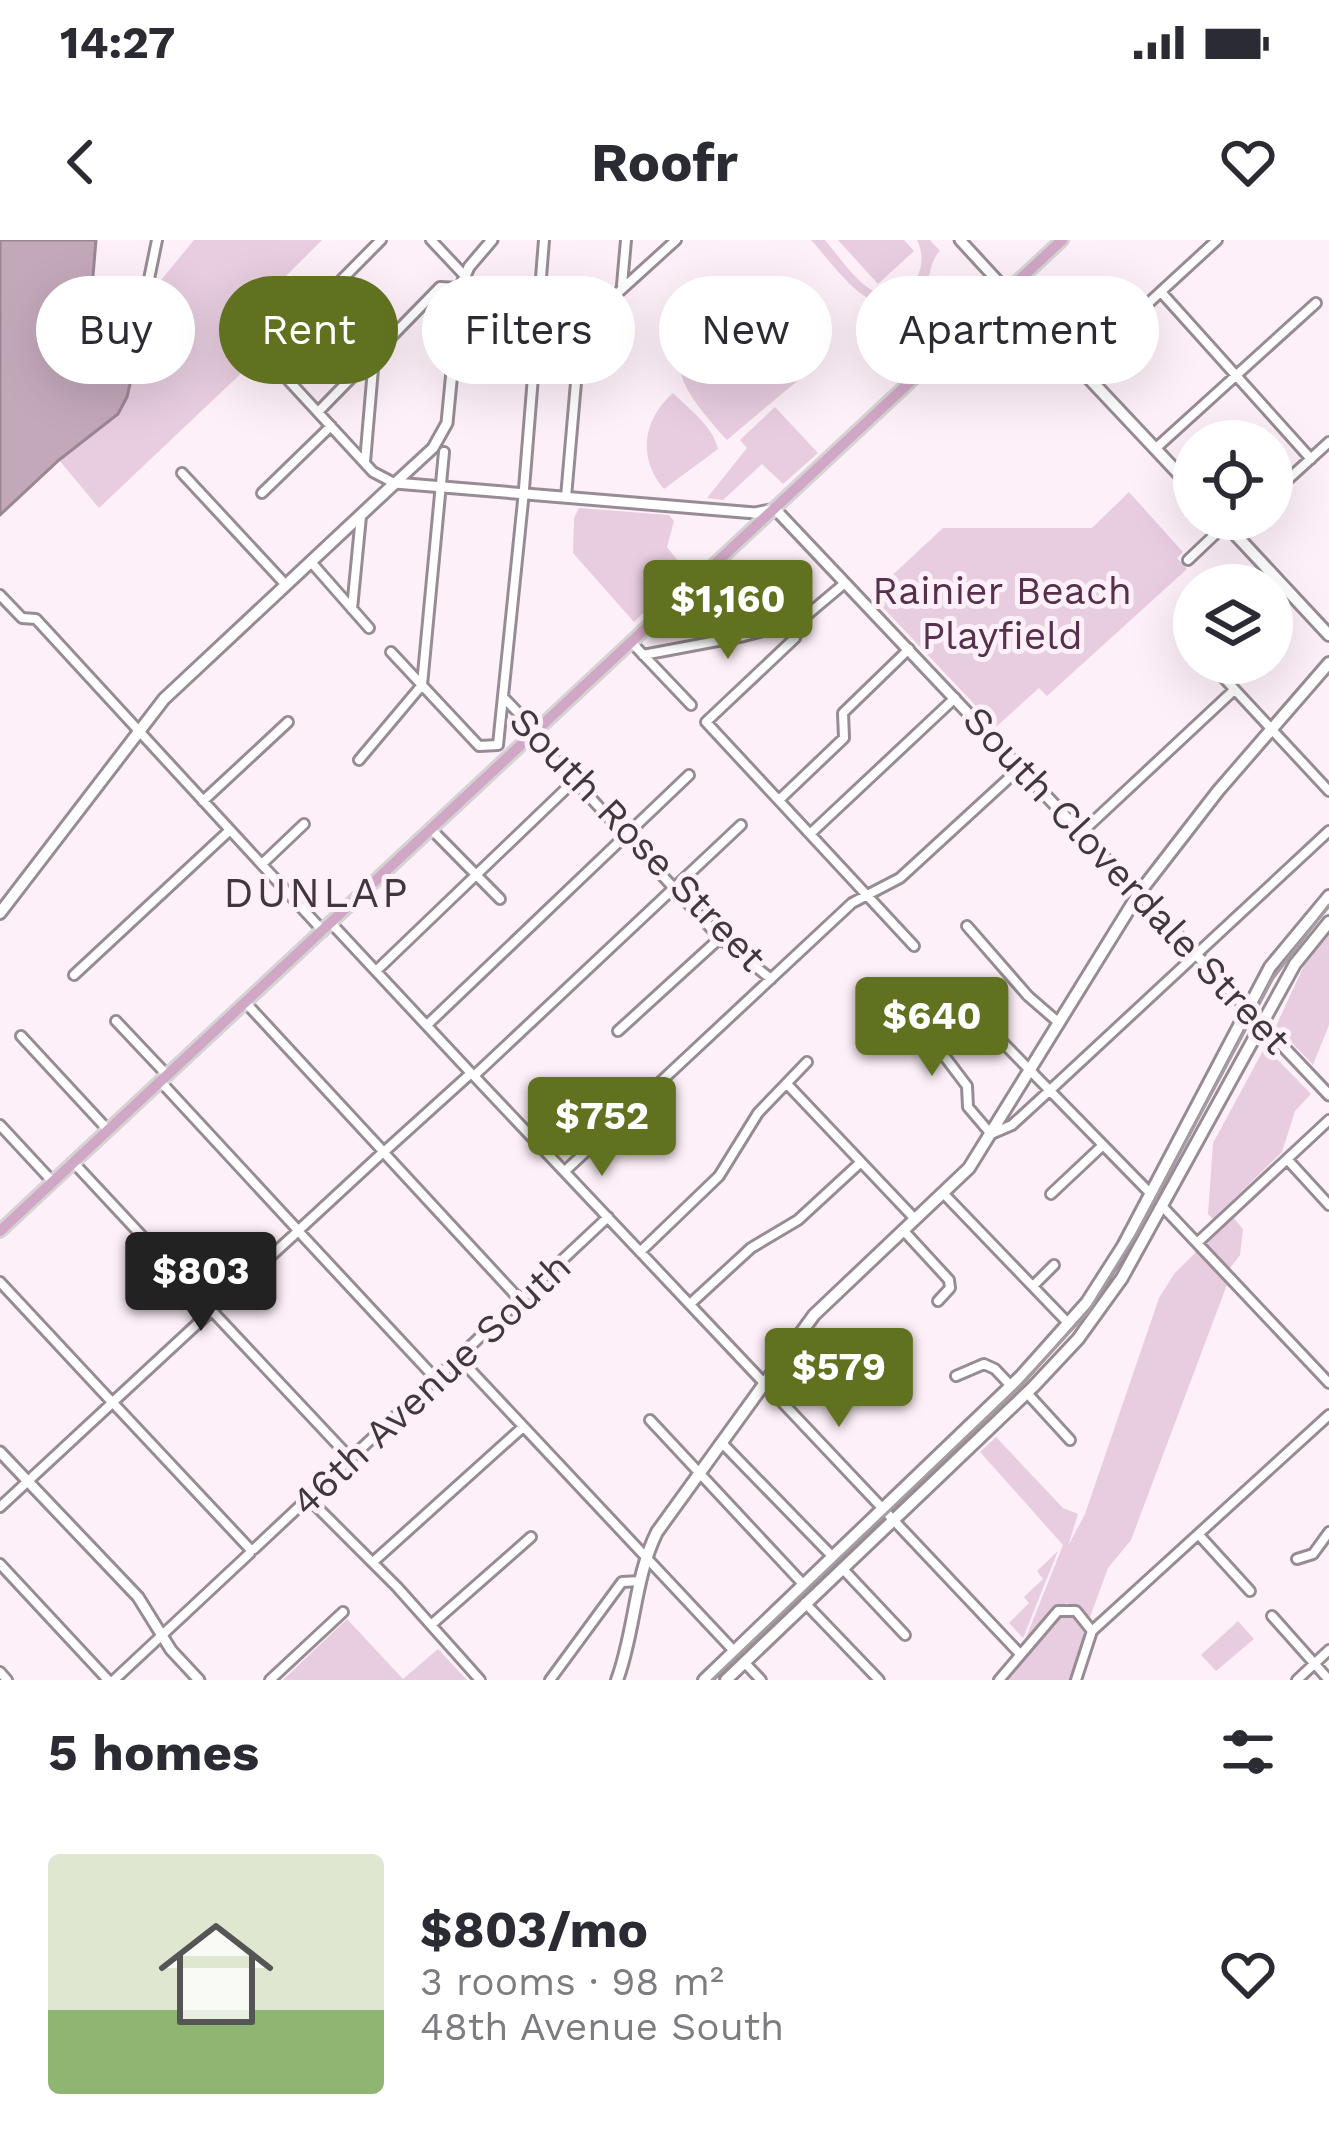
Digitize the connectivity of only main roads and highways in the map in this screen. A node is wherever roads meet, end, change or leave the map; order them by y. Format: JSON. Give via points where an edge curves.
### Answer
{"nodes":[{"id":1,"x":1062,"y":240,"type":"edge"},
{"id":2,"x":1023,"y":276,"type":"edge"},
{"id":3,"x":908,"y":384,"type":"edge"},
{"id":4,"x":1094,"y":384,"type":"edge"},
{"id":5,"x":1173,"y":468,"type":"edge"},
{"id":6,"x":395,"y":483,"type":"road end"},
{"id":7,"x":1241,"y":540,"type":"edge"},
{"id":8,"x":1329,"y":635,"type":"edge"},
{"id":9,"x":1329,"y":663,"type":"edge"},
{"id":10,"x":1329,"y":896,"type":"edge"},
{"id":11,"x":0,"y":913,"type":"edge"},
{"id":12,"x":1329,"y":922,"type":"edge"},
{"id":13,"x":0,"y":1231,"type":"edge"},
{"id":14,"x":617,"y":1680,"type":"edge"},
{"id":15,"x":704,"y":1680,"type":"edge"},
{"id":16,"x":726,"y":1680,"type":"edge"}],
"edges":[{"from":1,"to":2,"type":"main road"},
{"from":3,"to":13,"type":"main road"},
{"from":4,"to":5,"type":"main road"},
{"from":6,"to":11,"type":"main road","via":[[173,690]]},
{"from":7,"to":8,"type":"main road"},
{"from":9,"to":14,"type":"main road","via":[[1139,893],[969,1168],[814,1315],[657,1532]]},
{"from":10,"to":15,"type":"main road","via":[[1280,952],[1109,1270],[1069,1324]]},
{"from":12,"to":16,"type":"main road","via":[[1295,964],[1109,1299],[1027,1393]]}]}
